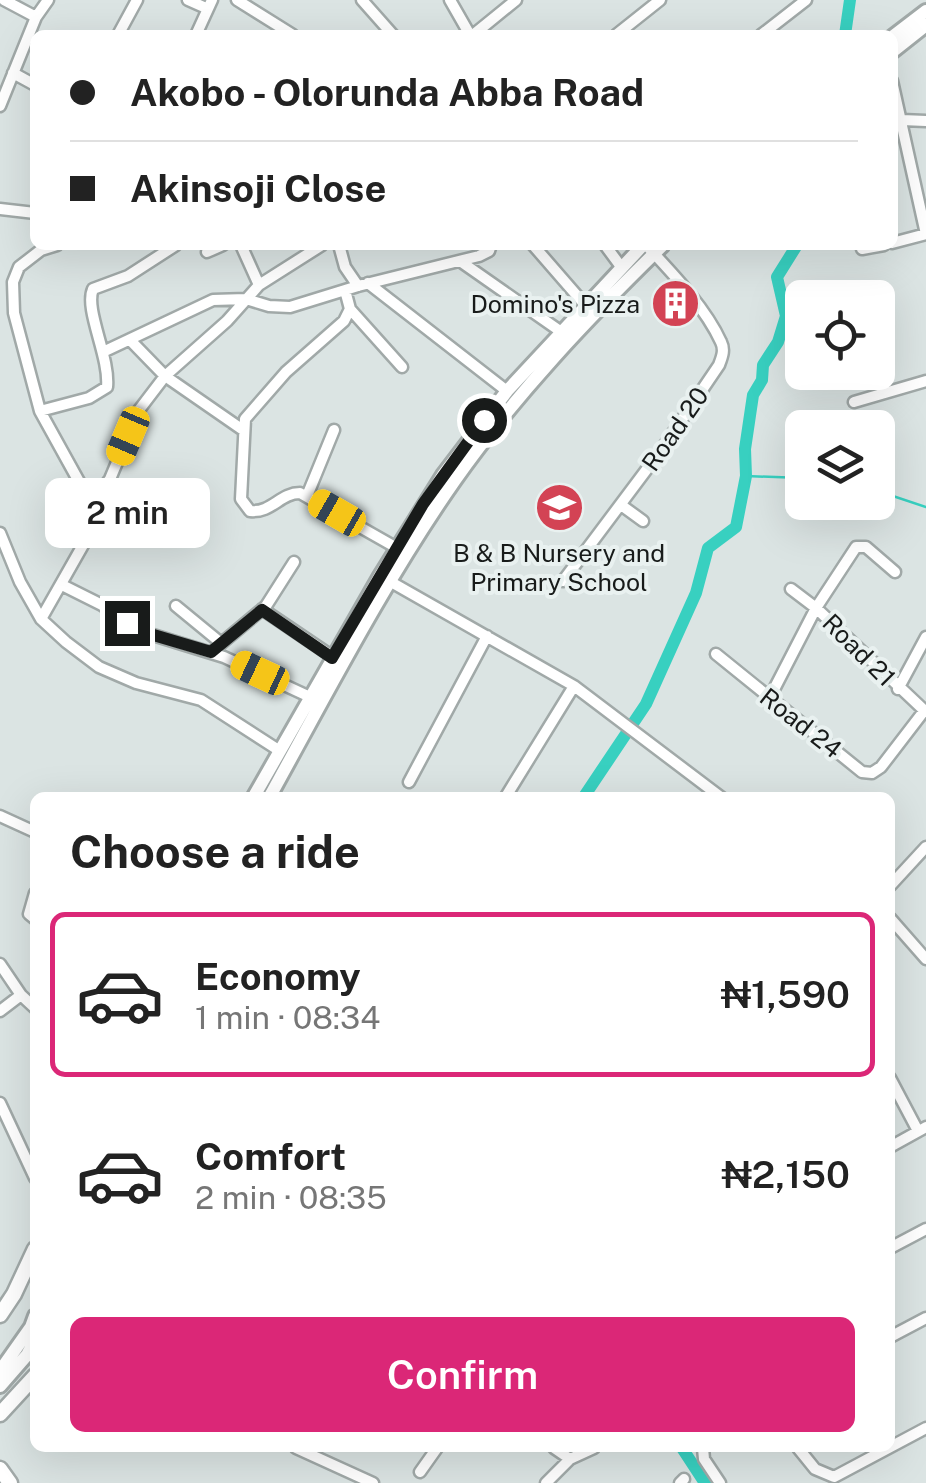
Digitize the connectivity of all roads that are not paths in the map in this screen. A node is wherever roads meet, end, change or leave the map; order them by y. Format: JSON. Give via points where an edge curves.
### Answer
{"nodes":[{"id":1,"x":4,"y":0,"type":"edge"},
{"id":2,"x":48,"y":0,"type":"edge"},
{"id":3,"x":137,"y":0,"type":"edge"},
{"id":4,"x":188,"y":0,"type":"edge"},
{"id":5,"x":237,"y":0,"type":"edge"},
{"id":6,"x":362,"y":0,"type":"edge"},
{"id":7,"x":450,"y":0,"type":"edge"},
{"id":8,"x":516,"y":0,"type":"edge"},
{"id":9,"x":806,"y":0,"type":"edge"},
{"id":10,"x":656,"y":1,"type":"edge"},
{"id":11,"x":208,"y":4,"type":"edge"},
{"id":12,"x":926,"y":11,"type":"edge"},
{"id":13,"x":36,"y":17,"type":"junction"},
{"id":14,"x":926,"y":25,"type":"edge"},
{"id":15,"x":31,"y":30,"type":"edge"},
{"id":16,"x":121,"y":30,"type":"edge"},
{"id":17,"x":198,"y":30,"type":"edge"},
{"id":18,"x":285,"y":30,"type":"edge"},
{"id":19,"x":389,"y":30,"type":"edge"},
{"id":20,"x":469,"y":30,"type":"edge"},
{"id":21,"x":478,"y":30,"type":"edge"},
{"id":22,"x":622,"y":30,"type":"edge"},
{"id":23,"x":767,"y":30,"type":"edge"},
{"id":24,"x":30,"y":32,"type":"edge"},
{"id":25,"x":898,"y":32,"type":"edge"},
{"id":26,"x":898,"y":47,"type":"edge"},
{"id":27,"x":13,"y":73,"type":"junction"},
{"id":28,"x":30,"y":82,"type":"edge"},
{"id":29,"x":898,"y":104,"type":"edge"},
{"id":30,"x":0,"y":106,"type":"edge"},
{"id":31,"x":902,"y":120,"type":"junction"},
{"id":32,"x":926,"y":121,"type":"edge"},
{"id":33,"x":0,"y":209,"type":"edge"},
{"id":34,"x":30,"y":212,"type":"edge"},
{"id":35,"x":926,"y":234,"type":"edge"},
{"id":36,"x":898,"y":241,"type":"edge"},
{"id":37,"x":40,"y":250,"type":"edge"},
{"id":38,"x":170,"y":250,"type":"edge"},
{"id":39,"x":212,"y":250,"type":"edge"},
{"id":40,"x":243,"y":250,"type":"edge"},
{"id":41,"x":314,"y":250,"type":"edge"},
{"id":42,"x":341,"y":250,"type":"edge"},
{"id":43,"x":488,"y":250,"type":"edge"},
{"id":44,"x":536,"y":250,"type":"edge"},
{"id":45,"x":609,"y":250,"type":"edge"},
{"id":46,"x":648,"y":250,"type":"edge"},
{"id":47,"x":649,"y":250,"type":"edge"},
{"id":48,"x":654,"y":250,"type":"edge"},
{"id":49,"x":207,"y":252,"type":"dead end"},
{"id":50,"x":460,"y":261,"type":"junction"},
{"id":51,"x":622,"y":268,"type":"junction"},
{"id":52,"x":259,"y":284,"type":"junction"},
{"id":53,"x":363,"y":284,"type":"junction"},
{"id":54,"x":345,"y":290,"type":"junction"},
{"id":55,"x":246,"y":298,"type":"junction"},
{"id":56,"x":586,"y":306,"type":"junction"},
{"id":57,"x":350,"y":309,"type":"junction"},
{"id":58,"x":0,"y":313,"type":"edge"},
{"id":59,"x":14,"y":313,"type":"junction"},
{"id":60,"x":560,"y":331,"type":"junction"},
{"id":61,"x":130,"y":340,"type":"junction"},
{"id":62,"x":105,"y":350,"type":"junction"},
{"id":63,"x":402,"y":367,"type":"dead end"},
{"id":64,"x":529,"y":375,"type":"junction"},
{"id":65,"x":165,"y":376,"type":"junction"},
{"id":66,"x":926,"y":381,"type":"edge"},
{"id":67,"x":507,"y":391,"type":"junction"},
{"id":68,"x":854,"y":402,"type":"dead end"},
{"id":69,"x":40,"y":412,"type":"junction"},
{"id":70,"x":243,"y":430,"type":"junction"},
{"id":71,"x":334,"y":430,"type":"dead end"},
{"id":72,"x":100,"y":494,"type":"junction"},
{"id":73,"x":308,"y":496,"type":"junction"},
{"id":74,"x":621,"y":505,"type":"junction"},
{"id":75,"x":643,"y":521,"type":"dead end"},
{"id":76,"x":0,"y":533,"type":"edge"},
{"id":77,"x":398,"y":548,"type":"junction"},
{"id":78,"x":294,"y":562,"type":"dead end"},
{"id":79,"x":895,"y":572,"type":"dead end"},
{"id":80,"x":563,"y":581,"type":"dead end"},
{"id":81,"x":392,"y":582,"type":"junction"},
{"id":82,"x":62,"y":585,"type":"junction"},
{"id":83,"x":791,"y":588,"type":"dead end"},
{"id":84,"x":176,"y":606,"type":"dead end"},
{"id":85,"x":816,"y":608,"type":"junction"},
{"id":86,"x":262,"y":610,"type":"junction"},
{"id":87,"x":41,"y":620,"type":"junction"},
{"id":88,"x":487,"y":636,"type":"junction"},
{"id":89,"x":926,"y":637,"type":"edge"},
{"id":90,"x":222,"y":642,"type":"junction"},
{"id":91,"x":211,"y":652,"type":"junction"},
{"id":92,"x":716,"y":654,"type":"dead end"},
{"id":93,"x":332,"y":658,"type":"junction"},
{"id":94,"x":574,"y":686,"type":"junction"},
{"id":95,"x":323,"y":687,"type":"junction"},
{"id":96,"x":898,"y":689,"type":"junction"},
{"id":97,"x":310,"y":697,"type":"junction"},
{"id":98,"x":769,"y":699,"type":"junction"},
{"id":99,"x":925,"y":712,"type":"edge"},
{"id":100,"x":280,"y":751,"type":"junction"},
{"id":101,"x":410,"y":782,"type":"dead end"},
{"id":102,"x":256,"y":792,"type":"edge"},
{"id":103,"x":272,"y":792,"type":"edge"},
{"id":104,"x":509,"y":792,"type":"edge"},
{"id":105,"x":714,"y":792,"type":"edge"},
{"id":106,"x":0,"y":816,"type":"edge"},
{"id":107,"x":30,"y":830,"type":"edge"},
{"id":108,"x":926,"y":847,"type":"edge"},
{"id":109,"x":895,"y":881,"type":"edge"},
{"id":110,"x":895,"y":924,"type":"edge"},
{"id":111,"x":926,"y":959,"type":"edge"},
{"id":112,"x":0,"y":964,"type":"edge"},
{"id":113,"x":21,"y":995,"type":"junction"},
{"id":114,"x":30,"y":1003,"type":"edge"},
{"id":115,"x":0,"y":1011,"type":"edge"},
{"id":116,"x":895,"y":1086,"type":"edge"},
{"id":117,"x":0,"y":1104,"type":"edge"},
{"id":118,"x":922,"y":1129,"type":"edge"},
{"id":119,"x":895,"y":1144,"type":"edge"},
{"id":120,"x":30,"y":1167,"type":"edge"},
{"id":121,"x":926,"y":1230,"type":"edge"},
{"id":122,"x":895,"y":1246,"type":"edge"},
{"id":123,"x":30,"y":1260,"type":"edge"},
{"id":124,"x":0,"y":1315,"type":"edge"},
{"id":125,"x":924,"y":1323,"type":"edge"},
{"id":126,"x":30,"y":1329,"type":"edge"},
{"id":127,"x":895,"y":1335,"type":"edge"},
{"id":128,"x":30,"y":1347,"type":"edge"},
{"id":129,"x":0,"y":1371,"type":"edge"},
{"id":130,"x":30,"y":1381,"type":"edge"},
{"id":131,"x":0,"y":1386,"type":"edge"},
{"id":132,"x":0,"y":1414,"type":"edge"},
{"id":133,"x":926,"y":1428,"type":"edge"},
{"id":134,"x":895,"y":1445,"type":"edge"},
{"id":135,"x":305,"y":1452,"type":"edge"},
{"id":136,"x":434,"y":1452,"type":"edge"},
{"id":137,"x":559,"y":1452,"type":"edge"},
{"id":138,"x":586,"y":1452,"type":"edge"},
{"id":139,"x":703,"y":1452,"type":"edge"},
{"id":140,"x":801,"y":1452,"type":"edge"},
{"id":141,"x":881,"y":1452,"type":"edge"},
{"id":142,"x":570,"y":1460,"type":"junction"},
{"id":143,"x":0,"y":1470,"type":"edge"},
{"id":144,"x":420,"y":1472,"type":"dead end"},
{"id":145,"x":10,"y":1483,"type":"edge"},
{"id":146,"x":373,"y":1483,"type":"edge"},
{"id":147,"x":546,"y":1483,"type":"edge"},
{"id":148,"x":720,"y":1483,"type":"edge"}],
"edges":[{"from":1,"to":13,"type":"street"},
{"from":2,"to":13,"type":"street"},
{"from":3,"to":16,"type":"street"},
{"from":4,"to":11,"type":"street"},
{"from":5,"to":18,"type":"street"},
{"from":6,"to":19,"type":"street"},
{"from":7,"to":20,"type":"street"},
{"from":8,"to":21,"type":"street"},
{"from":9,"to":23,"type":"street"},
{"from":10,"to":22,"type":"street"},
{"from":11,"to":17,"type":"street"},
{"from":12,"to":25,"type":"main road"},
{"from":13,"to":15,"type":"street"},
{"from":14,"to":26,"type":"main road"},
{"from":24,"to":27,"type":"street"},
{"from":27,"to":28,"type":"street"},
{"from":27,"to":30,"type":"street"},
{"from":29,"to":31,"type":"street"},
{"from":31,"to":32,"type":"street"},
{"from":31,"to":35,"type":"street"},
{"from":33,"to":34,"type":"street"},
{"from":35,"to":36,"type":"street"},
{"from":37,"to":59,"type":"street","via":[[13,282]]},
{"from":38,"to":62,"type":"street","via":[[93,290],[90,304]]},
{"from":39,"to":49,"type":"street"},
{"from":40,"to":52,"type":"street"},
{"from":41,"to":52,"type":"street"},
{"from":42,"to":53,"type":"street"},
{"from":43,"to":50,"type":"street"},
{"from":44,"to":56,"type":"street"},
{"from":45,"to":51,"type":"street"},
{"from":46,"to":51,"type":"main road"},
{"from":47,"to":64,"type":"main road"},
{"from":48,"to":74,"type":"street","name":"Road 20","via":[[723,351]]},
{"from":50,"to":53,"type":"street"},
{"from":50,"to":60,"type":"street"},
{"from":51,"to":56,"type":"main road"},
{"from":52,"to":55,"type":"street"},
{"from":53,"to":54,"type":"street"},
{"from":53,"to":67,"type":"street"},
{"from":54,"to":55,"type":"street","via":[[290,307]]},
{"from":54,"to":57,"type":"street"},
{"from":55,"to":61,"type":"street","via":[[213,300]]},
{"from":55,"to":65,"type":"street"},
{"from":56,"to":60,"type":"main road"},
{"from":57,"to":63,"type":"street"},
{"from":57,"to":70,"type":"street","via":[[251,409]]},
{"from":58,"to":59,"type":"street"},
{"from":59,"to":69,"type":"street"},
{"from":60,"to":64,"type":"main road"},
{"from":61,"to":62,"type":"street"},
{"from":61,"to":65,"type":"street"},
{"from":62,"to":69,"type":"street","via":[[107,387],[100,394]]},
{"from":64,"to":67,"type":"main road"},
{"from":64,"to":81,"type":"main road"},
{"from":65,"to":70,"type":"street"},
{"from":65,"to":72,"type":"street","via":[[139,410]]},
{"from":66,"to":68,"type":"street"},
{"from":67,"to":77,"type":"main road"},
{"from":69,"to":72,"type":"street","via":[[82,487]]},
{"from":70,"to":73,"type":"street","via":[[241,499],[250,511],[272,508],[291,494]]},
{"from":71,"to":73,"type":"street"},
{"from":72,"to":82,"type":"street"},
{"from":73,"to":77,"type":"street"},
{"from":74,"to":75,"type":"street"},
{"from":74,"to":80,"type":"street","name":"Road 20"},
{"from":76,"to":87,"type":"street"},
{"from":77,"to":93,"type":"main road"},
{"from":78,"to":86,"type":"street"},
{"from":79,"to":85,"type":"street","via":[[856,547]]},
{"from":81,"to":88,"type":"street"},
{"from":81,"to":95,"type":"main road"},
{"from":82,"to":87,"type":"street"},
{"from":82,"to":91,"type":"street","via":[[140,631]]},
{"from":83,"to":85,"type":"street","name":"Road 21"},
{"from":84,"to":90,"type":"street"},
{"from":85,"to":96,"type":"street","name":"Road 21"},
{"from":85,"to":98,"type":"street"},
{"from":86,"to":90,"type":"street"},
{"from":86,"to":93,"type":"street"},
{"from":87,"to":100,"type":"street","via":[[99,666],[136,684],[201,700]]},
{"from":88,"to":94,"type":"street"},
{"from":88,"to":101,"type":"street"},
{"from":89,"to":96,"type":"street"},
{"from":90,"to":91,"type":"street"},
{"from":91,"to":97,"type":"street"},
{"from":92,"to":98,"type":"street","name":"Road 24"},
{"from":93,"to":95,"type":"main road"},
{"from":94,"to":104,"type":"street"},
{"from":94,"to":105,"type":"street"},
{"from":95,"to":97,"type":"main road"},
{"from":95,"to":103,"type":"main road"},
{"from":96,"to":99,"type":"street","name":"Road 21"},
{"from":97,"to":100,"type":"main road"},
{"from":98,"to":99,"type":"street","name":"Road 24","via":[[862,772],[872,773]]},
{"from":100,"to":102,"type":"main road"},
{"from":106,"to":107,"type":"street"},
{"from":108,"to":109,"type":"street"},
{"from":110,"to":111,"type":"street"},
{"from":112,"to":113,"type":"street"},
{"from":113,"to":114,"type":"street"},
{"from":113,"to":115,"type":"street"},
{"from":116,"to":118,"type":"street"},
{"from":117,"to":120,"type":"street"},
{"from":118,"to":119,"type":"street"},
{"from":121,"to":122,"type":"street"},
{"from":123,"to":124,"type":"highway"},
{"from":125,"to":127,"type":"street"},
{"from":126,"to":129,"type":"main road"},
{"from":128,"to":131,"type":"main road"},
{"from":130,"to":132,"type":"highway"},
{"from":133,"to":134,"type":"street"},
{"from":135,"to":146,"type":"street"},
{"from":136,"to":144,"type":"street"},
{"from":137,"to":142,"type":"street"},
{"from":138,"to":142,"type":"street"},
{"from":139,"to":148,"type":"street"},
{"from":140,"to":141,"type":"street","via":[[815,1469],[834,1477]]},
{"from":142,"to":147,"type":"street"},
{"from":143,"to":145,"type":"highway"}]}
